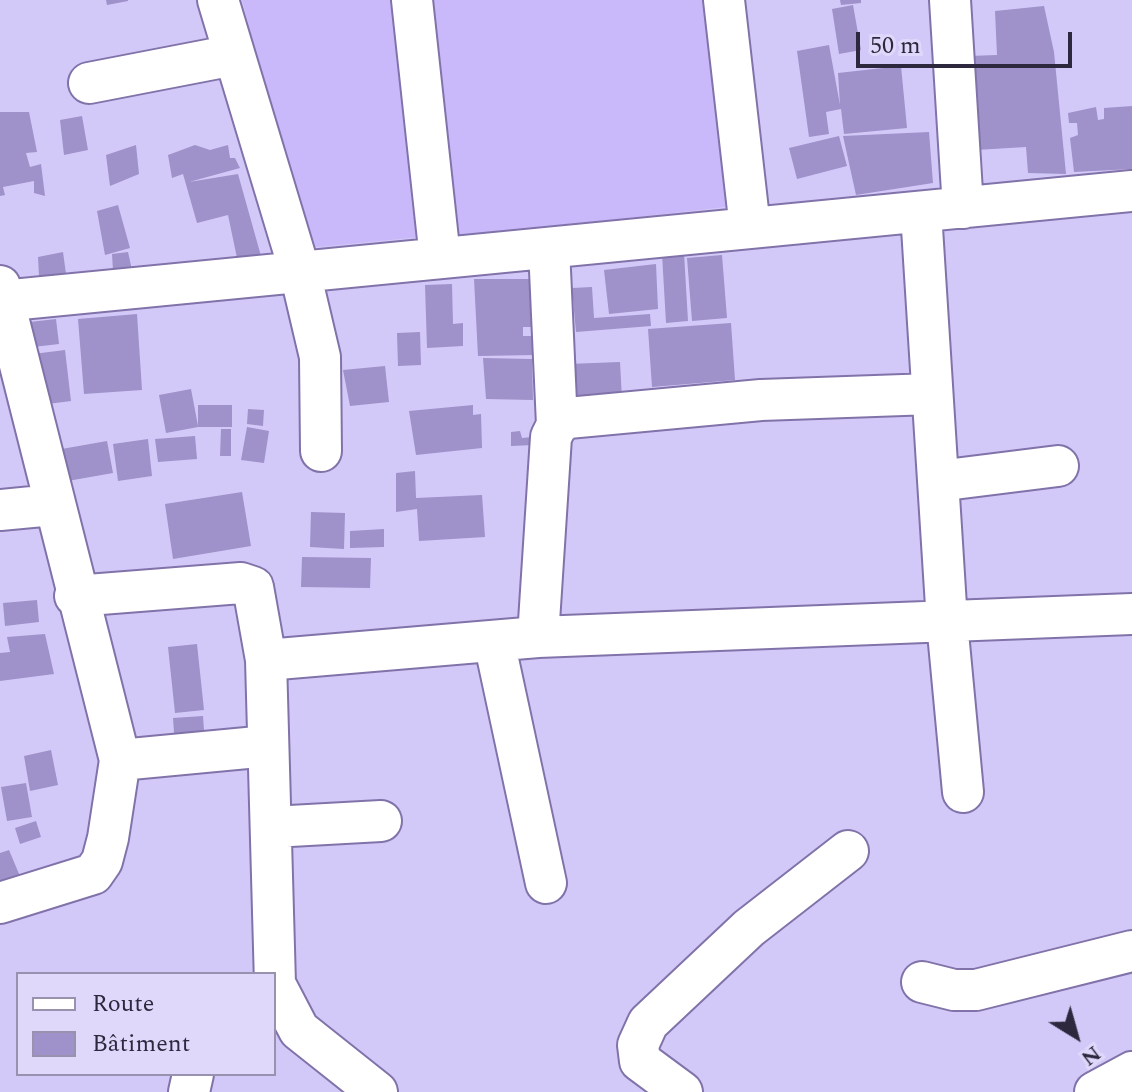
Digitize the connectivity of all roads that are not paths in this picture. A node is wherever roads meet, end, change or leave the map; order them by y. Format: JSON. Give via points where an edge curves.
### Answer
{"nodes":[{"id":1,"x":218,"y":0,"type":"edge"},
{"id":2,"x":412,"y":0,"type":"edge"},
{"id":3,"x":724,"y":0,"type":"edge"},
{"id":4,"x":950,"y":0,"type":"edge"},
{"id":5,"x":234,"y":55,"type":"junction"},
{"id":6,"x":89,"y":83,"type":"dead end"},
{"id":7,"x":1132,"y":191,"type":"edge"},
{"id":8,"x":963,"y":208,"type":"junction"},
{"id":9,"x":921,"y":212,"type":"junction"},
{"id":10,"x":750,"y":228,"type":"junction"},
{"id":11,"x":549,"y":248,"type":"junction"},
{"id":12,"x":440,"y":258,"type":"junction"},
{"id":13,"x":300,"y":272,"type":"junction"},
{"id":14,"x":1,"y":296,"type":"edge"},
{"id":15,"x":932,"y":394,"type":"junction"},
{"id":16,"x":557,"y":425,"type":"junction"},
{"id":17,"x":321,"y":451,"type":"dead end"},
{"id":18,"x":1058,"y":466,"type":"dead end"},
{"id":19,"x":938,"y":481,"type":"junction"},
{"id":20,"x":53,"y":505,"type":"junction"},
{"id":21,"x":0,"y":510,"type":"edge"},
{"id":22,"x":75,"y":596,"type":"junction"},
{"id":23,"x":1132,"y":614,"type":"edge"},
{"id":24,"x":947,"y":622,"type":"junction"},
{"id":25,"x":538,"y":637,"type":"junction"},
{"id":26,"x":494,"y":641,"type":"junction"},
{"id":27,"x":266,"y":660,"type":"junction"},
{"id":28,"x":268,"y":746,"type":"junction"},
{"id":29,"x":120,"y":760,"type":"junction"},
{"id":30,"x":963,"y":792,"type":"dead end"},
{"id":31,"x":381,"y":821,"type":"dead end"},
{"id":32,"x":272,"y":827,"type":"junction"},
{"id":33,"x":848,"y":851,"type":"dead end"},
{"id":34,"x":546,"y":883,"type":"dead end"},
{"id":35,"x":0,"y":903,"type":"edge"},
{"id":36,"x":1132,"y":951,"type":"edge"},
{"id":37,"x":275,"y":972,"type":"edge"},
{"id":38,"x":922,"y":982,"type":"dead end"},
{"id":39,"x":276,"y":986,"type":"edge"},
{"id":40,"x":1132,"y":1072,"type":"edge"},
{"id":41,"x":363,"y":1087,"type":"edge"},
{"id":42,"x":682,"y":1092,"type":"edge"},
{"id":43,"x":1095,"y":1092,"type":"edge"}],
"edges":[{"from":1,"to":5,"type":"street"},
{"from":2,"to":12,"type":"street"},
{"from":3,"to":10,"type":"street"},
{"from":4,"to":8,"type":"street"},
{"from":5,"to":6,"type":"street"},
{"from":5,"to":13,"type":"street"},
{"from":7,"to":8,"type":"street"},
{"from":8,"to":9,"type":"street"},
{"from":9,"to":10,"type":"street"},
{"from":9,"to":15,"type":"street"},
{"from":10,"to":11,"type":"street"},
{"from":11,"to":12,"type":"street"},
{"from":11,"to":16,"type":"street"},
{"from":12,"to":13,"type":"street"},
{"from":13,"to":14,"type":"street"},
{"from":13,"to":17,"type":"street","via":[[323,380]]},
{"from":14,"to":20,"type":"street"},
{"from":15,"to":16,"type":"street","via":[[761,400],[568,418]]},
{"from":15,"to":19,"type":"street"},
{"from":16,"to":25,"type":"street","via":[[551,437]]},
{"from":18,"to":19,"type":"street"},
{"from":19,"to":24,"type":"street"},
{"from":20,"to":21,"type":"street"},
{"from":20,"to":22,"type":"street"},
{"from":22,"to":27,"type":"street","via":[[241,583],[253,587]]},
{"from":22,"to":29,"type":"street"},
{"from":23,"to":24,"type":"street"},
{"from":24,"to":25,"type":"street"},
{"from":24,"to":30,"type":"street"},
{"from":25,"to":26,"type":"street"},
{"from":26,"to":27,"type":"street"},
{"from":26,"to":34,"type":"street"},
{"from":27,"to":28,"type":"street"},
{"from":28,"to":29,"type":"street"},
{"from":28,"to":32,"type":"street"},
{"from":29,"to":35,"type":"street","via":[[108,838],[93,874]]},
{"from":31,"to":32,"type":"street"},
{"from":32,"to":37,"type":"street"},
{"from":33,"to":42,"type":"street","via":[[749,928],[648,1023],[638,1045],[640,1061]]},
{"from":36,"to":38,"type":"street","via":[[976,990]]},
{"from":39,"to":41,"type":"street","via":[[299,1030]]},
{"from":40,"to":43,"type":"street"}]}
